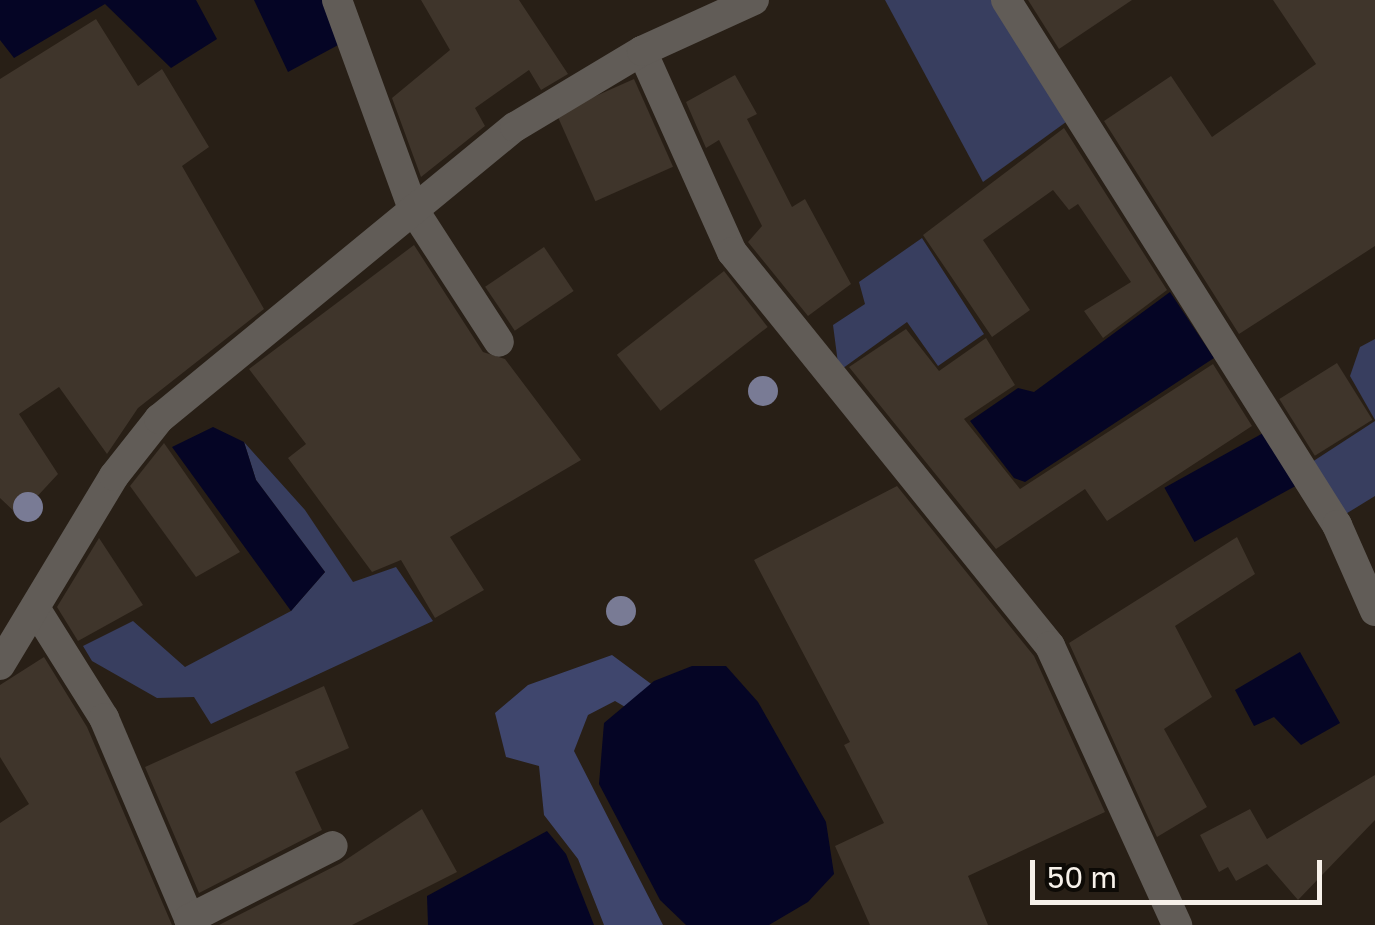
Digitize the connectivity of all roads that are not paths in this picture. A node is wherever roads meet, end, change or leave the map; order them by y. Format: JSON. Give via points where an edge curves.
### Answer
{"nodes":[{"id":1,"x":337,"y":0,"type":"edge"},
{"id":2,"x":754,"y":0,"type":"edge"},
{"id":3,"x":1006,"y":0,"type":"edge"},
{"id":4,"x":642,"y":51,"type":"junction"},
{"id":5,"x":413,"y":209,"type":"junction"},
{"id":6,"x":499,"y":342,"type":"dead end"},
{"id":7,"x":35,"y":608,"type":"junction"},
{"id":8,"x":1375,"y":611,"type":"edge"},
{"id":9,"x":0,"y":665,"type":"edge"},
{"id":10,"x":332,"y":846,"type":"dead end"},
{"id":11,"x":190,"y":922,"type":"edge"},
{"id":12,"x":1177,"y":925,"type":"edge"}],
"edges":[{"from":1,"to":5,"type":"street"},
{"from":2,"to":4,"type":"street"},
{"from":3,"to":8,"type":"street","via":[[1336,526]]},
{"from":4,"to":5,"type":"street","via":[[514,127]]},
{"from":4,"to":12,"type":"street","via":[[732,252],[1050,646]]},
{"from":5,"to":6,"type":"street"},
{"from":5,"to":7,"type":"street","via":[[159,420],[114,476]]},
{"from":7,"to":9,"type":"street"},
{"from":7,"to":11,"type":"street","via":[[104,718]]},
{"from":10,"to":11,"type":"street"}]}
